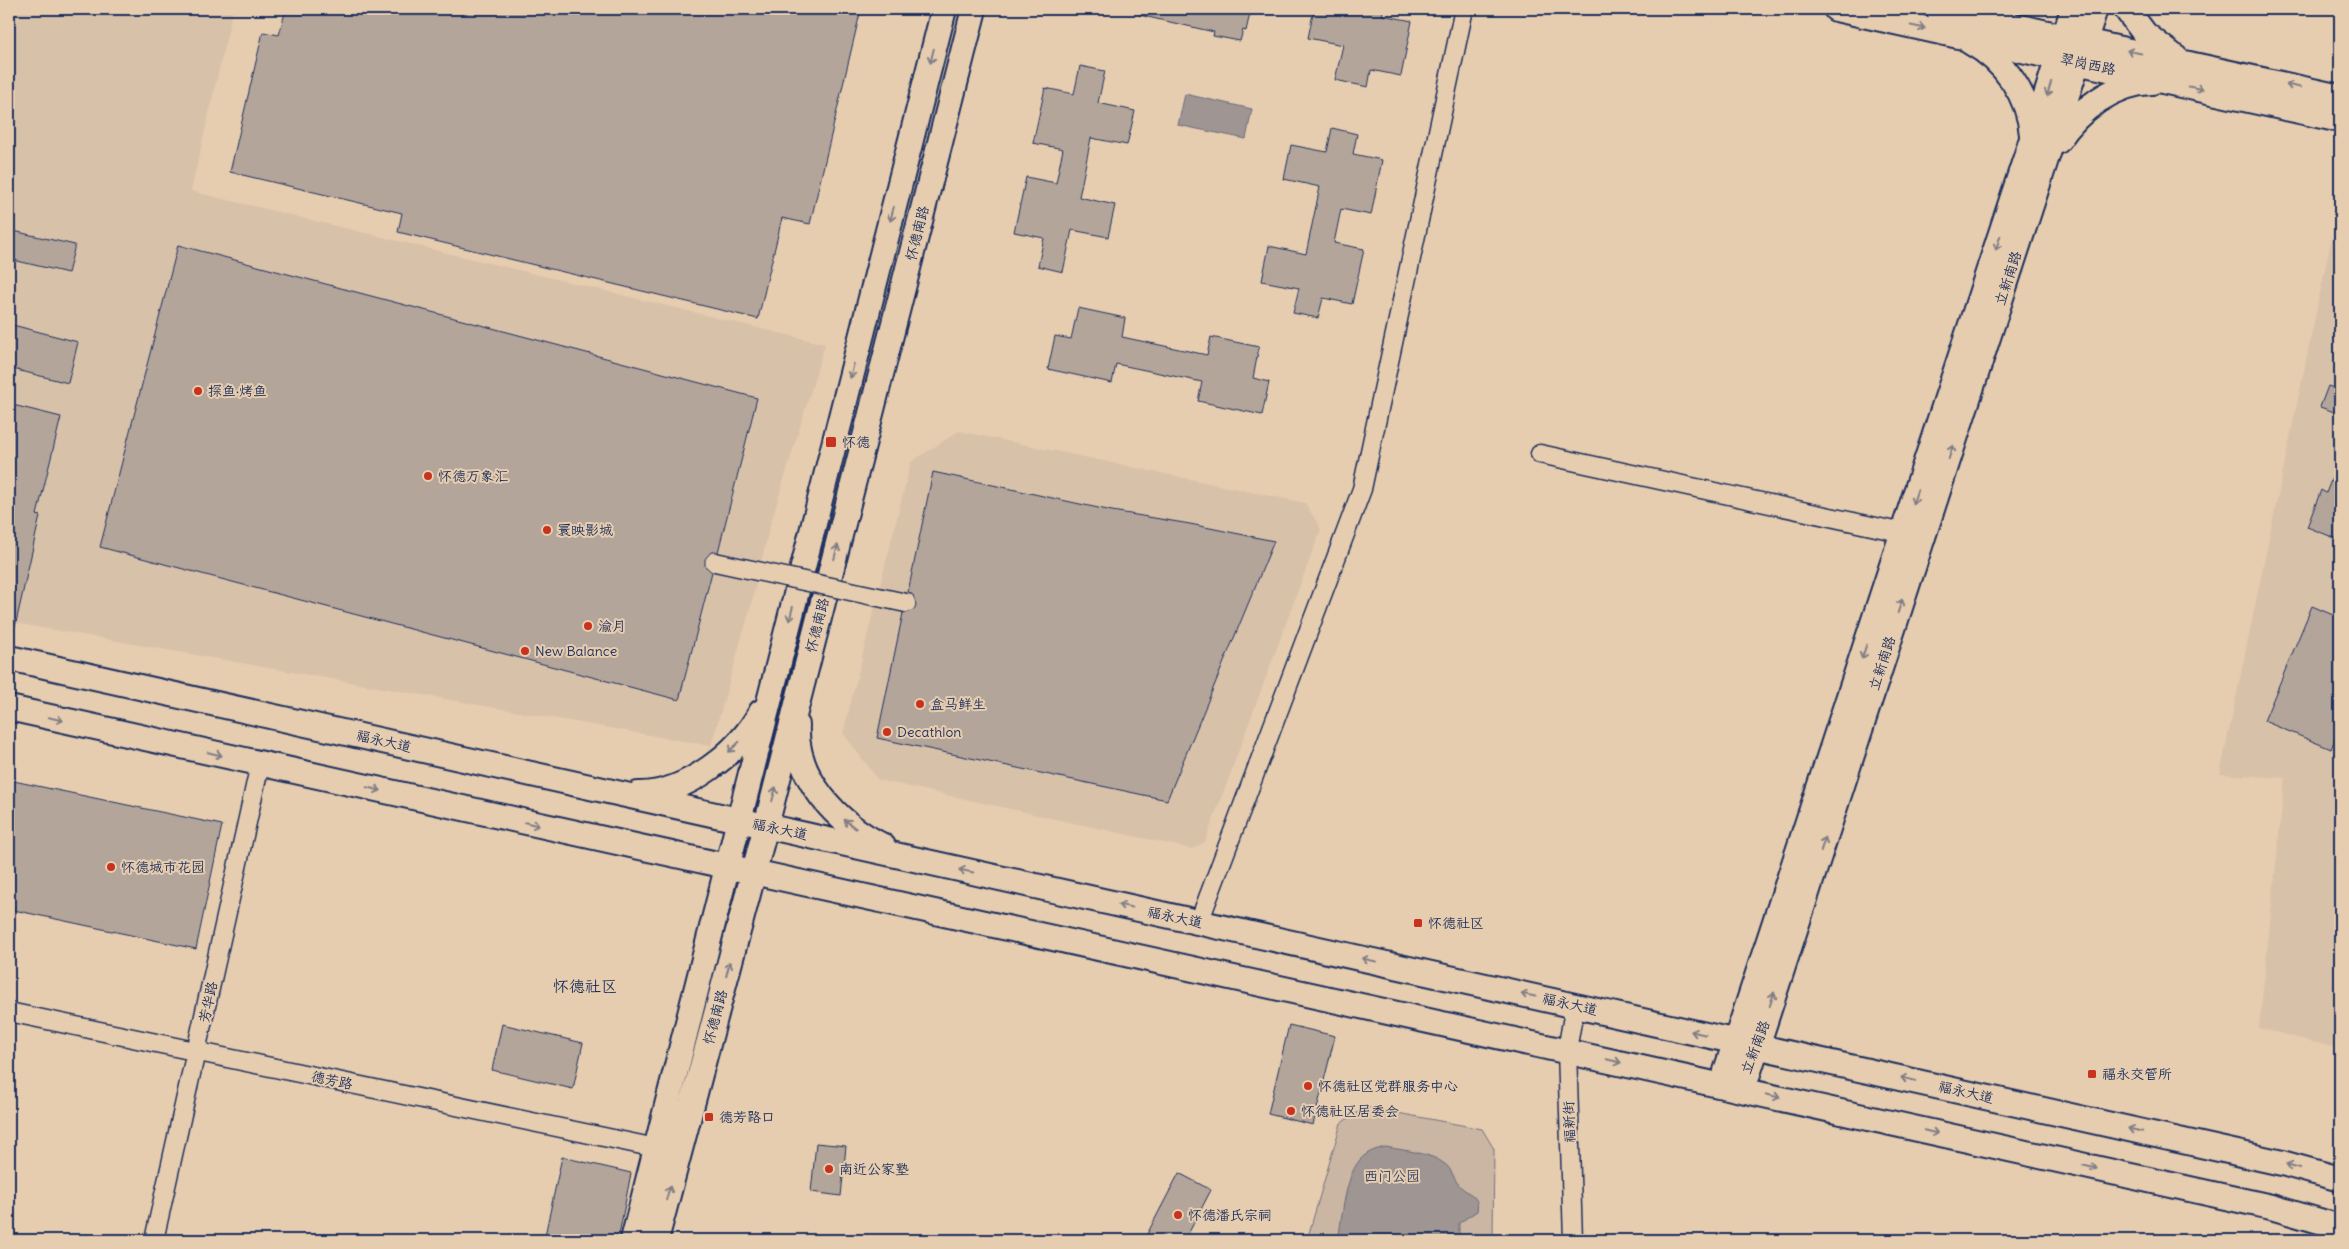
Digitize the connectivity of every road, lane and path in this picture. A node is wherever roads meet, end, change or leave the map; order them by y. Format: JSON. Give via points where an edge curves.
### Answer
{"nodes":[{"id":1,"x":944,"y":9,"type":"edge"},
{"id":2,"x":974,"y":9,"type":"edge"},
{"id":3,"x":1464,"y":9,"type":"edge"},
{"id":4,"x":1836,"y":9,"type":"edge"},
{"id":5,"x":1938,"y":9,"type":"edge"},
{"id":6,"x":2023,"y":9,"type":"edge"},
{"id":7,"x":2073,"y":9,"type":"edge"},
{"id":8,"x":2095,"y":9,"type":"edge"},
{"id":9,"x":2126,"y":9,"type":"edge"},
{"id":10,"x":1982,"y":18,"type":"junction"},
{"id":11,"x":1958,"y":36,"type":"junction"},
{"id":12,"x":2071,"y":49,"type":"junction"},
{"id":13,"x":2184,"y":62,"type":"junction"},
{"id":14,"x":2167,"y":82,"type":"junction"},
{"id":15,"x":2340,"y":97,"type":"edge"},
{"id":16,"x":2340,"y":120,"type":"edge"},
{"id":17,"x":2032,"y":139,"type":"junction"},
{"id":18,"x":2047,"y":158,"type":"junction"},
{"id":19,"x":1540,"y":454,"type":"dead end"},
{"id":20,"x":1913,"y":535,"type":"junction"},
{"id":21,"x":715,"y":562,"type":"dead end"},
{"id":22,"x":906,"y":603,"type":"dead end"},
{"id":23,"x":9,"y":658,"type":"edge"},
{"id":24,"x":771,"y":693,"type":"junction"},
{"id":25,"x":798,"y":702,"type":"junction"},
{"id":26,"x":9,"y":708,"type":"edge"},
{"id":27,"x":260,"y":764,"type":"junction"},
{"id":28,"x":619,"y":793,"type":"junction"},
{"id":29,"x":740,"y":820,"type":"junction"},
{"id":30,"x":766,"y":826,"type":"junction"},
{"id":31,"x":907,"y":858,"type":"junction"},
{"id":32,"x":727,"y":868,"type":"junction"},
{"id":33,"x":754,"y":874,"type":"junction"},
{"id":34,"x":1199,"y":922,"type":"junction"},
{"id":35,"x":1575,"y":1005,"type":"junction"},
{"id":36,"x":9,"y":1012,"type":"edge"},
{"id":37,"x":1746,"y":1043,"type":"junction"},
{"id":38,"x":1567,"y":1050,"type":"junction"},
{"id":39,"x":197,"y":1052,"type":"junction"},
{"id":40,"x":1731,"y":1087,"type":"junction"},
{"id":41,"x":656,"y":1148,"type":"junction"},
{"id":42,"x":2340,"y":1179,"type":"edge"},
{"id":43,"x":2340,"y":1227,"type":"edge"},
{"id":44,"x":154,"y":1240,"type":"edge"},
{"id":45,"x":632,"y":1240,"type":"edge"},
{"id":46,"x":656,"y":1240,"type":"edge"},
{"id":47,"x":1573,"y":1240,"type":"edge"}],
"edges":[{"from":1,"to":24,"type":"main road","name":"怀德南路","one_way":true},
{"from":25,"to":2,"type":"main road","name":"怀德南路","one_way":true},
{"from":3,"to":34,"type":"street","via":[[1362,489]]},
{"from":4,"to":11,"type":"main road","name":"翠岗西路","one_way":true},
{"from":5,"to":10,"type":"main road","name":"翠岗西路"},
{"from":6,"to":10,"type":"main road","via":[[2006,16]]},
{"from":7,"to":12,"type":"main road","name":"立新南路"},
{"from":8,"to":12,"type":"main road","name":"立新南路"},
{"from":9,"to":13,"type":"main road","via":[[2145,34]]},
{"from":10,"to":12,"type":"main road","name":"翠岗西路"},
{"from":11,"to":12,"type":"main road","name":"翠岗西路"},
{"from":11,"to":17,"type":"main road","via":[[1979,47],[2013,80],[2031,117]]},
{"from":13,"to":12,"type":"main road","name":"翠岗西路","one_way":true},
{"from":12,"to":14,"type":"main road","name":"翠岗西路"},
{"from":12,"to":17,"type":"main road","name":"立新南路","one_way":true},
{"from":12,"to":18,"type":"main road","name":"立新南路"},
{"from":15,"to":13,"type":"main road","name":"翠岗西路","one_way":true},
{"from":14,"to":16,"type":"main road","name":"翠岗西路","one_way":true},
{"from":14,"to":18,"type":"main road","via":[[2140,82],[2098,100],[2062,134]]},
{"from":17,"to":20,"type":"main road","name":"立新南路","one_way":true},
{"from":20,"to":18,"type":"main road","name":"立新南路","one_way":true},
{"from":19,"to":20,"type":"street"},
{"from":20,"to":37,"type":"main road","name":"立新南路"},
{"from":21,"to":22,"type":"street","bridge":true},
{"from":23,"to":28,"type":"main road","name":"福永大道"},
{"from":24,"to":28,"type":"main road","one_way":true,"via":[[754,725],[706,771],[664,790],[644,794]]},
{"from":24,"to":29,"type":"main road","name":"怀德南路"},
{"from":30,"to":25,"type":"main road","name":"怀德南路","one_way":true},
{"from":31,"to":25,"type":"main road","one_way":true,"via":[[866,836],[822,798],[810,780],[796,737]]},
{"from":26,"to":27,"type":"main road","one_way":true},
{"from":27,"to":32,"type":"main road","one_way":true},
{"from":27,"to":39,"type":"street","name":"芳华路"},
{"from":28,"to":29,"type":"main road","name":"福永大道"},
{"from":29,"to":30,"type":"main road","name":"福永大道"},
{"from":29,"to":32,"type":"main road","name":"怀德南路"},
{"from":30,"to":31,"type":"main road","name":"福永大道"},
{"from":30,"to":33,"type":"main road","name":"怀德南路"},
{"from":34,"to":31,"type":"main road","name":"福永大道","one_way":true},
{"from":32,"to":33,"type":"main road"},
{"from":32,"to":41,"type":"main road","name":"怀德南路"},
{"from":33,"to":38,"type":"main road"},
{"from":46,"to":33,"type":"main road","name":"怀德南路","one_way":true},
{"from":35,"to":34,"type":"main road","name":"福永大道","one_way":true},
{"from":37,"to":35,"type":"main road","name":"福永大道","one_way":true},
{"from":35,"to":38,"type":"street","name":"福新街"},
{"from":36,"to":39,"type":"street","name":"德芳路"},
{"from":37,"to":40,"type":"main road","name":"立新南路","via":[[1747,1077]]},
{"from":42,"to":37,"type":"main road","name":"福永大道","one_way":true,"via":[[2282,1163]]},
{"from":38,"to":40,"type":"main road","one_way":true},
{"from":38,"to":47,"type":"street","name":"福新街"},
{"from":39,"to":41,"type":"street","name":"德芳路"},
{"from":39,"to":44,"type":"street","name":"芳华路"},
{"from":40,"to":43,"type":"main road","one_way":true,"via":[[2271,1207]]},
{"from":41,"to":45,"type":"main road","name":"怀德南路"}]}
